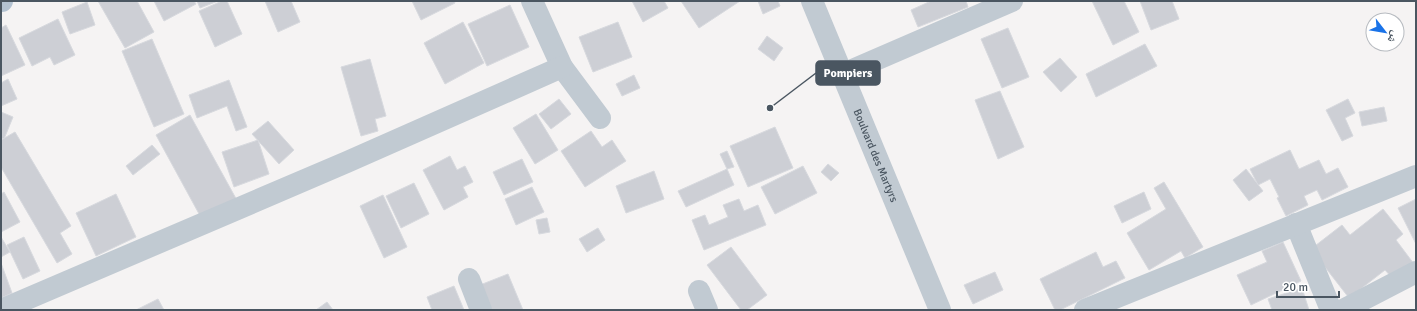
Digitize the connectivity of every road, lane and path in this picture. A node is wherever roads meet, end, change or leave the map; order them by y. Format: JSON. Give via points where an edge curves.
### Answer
{"nodes":[{"id":1,"x":532,"y":1,"type":"edge"},
{"id":2,"x":812,"y":1,"type":"edge"},
{"id":3,"x":1012,"y":1,"type":"edge"},
{"id":4,"x":562,"y":67,"type":"junction"},
{"id":5,"x":843,"y":74,"type":"junction"},
{"id":6,"x":600,"y":118,"type":"dead end"},
{"id":7,"x":1416,"y":176,"type":"edge"},
{"id":8,"x":1296,"y":224,"type":"junction"},
{"id":9,"x":1416,"y":272,"type":"edge"},
{"id":10,"x":469,"y":279,"type":"dead end"},
{"id":11,"x":1,"y":310,"type":"edge"},
{"id":12,"x":481,"y":310,"type":"edge"},
{"id":13,"x":940,"y":310,"type":"edge"},
{"id":14,"x":1085,"y":310,"type":"edge"},
{"id":15,"x":1331,"y":310,"type":"edge"},
{"id":16,"x":1343,"y":310,"type":"edge"}],
"edges":[{"from":1,"to":4,"type":"street"},
{"from":2,"to":5,"type":"street","name":"Boulvard des Martyrs"},
{"from":3,"to":5,"type":"street"},
{"from":4,"to":6,"type":"street"},
{"from":4,"to":11,"type":"street"},
{"from":5,"to":13,"type":"street","name":"Boulvard des Martyrs"},
{"from":7,"to":8,"type":"street"},
{"from":8,"to":14,"type":"street"},
{"from":8,"to":15,"type":"street"},
{"from":9,"to":16,"type":"street"},
{"from":10,"to":12,"type":"street"}]}
